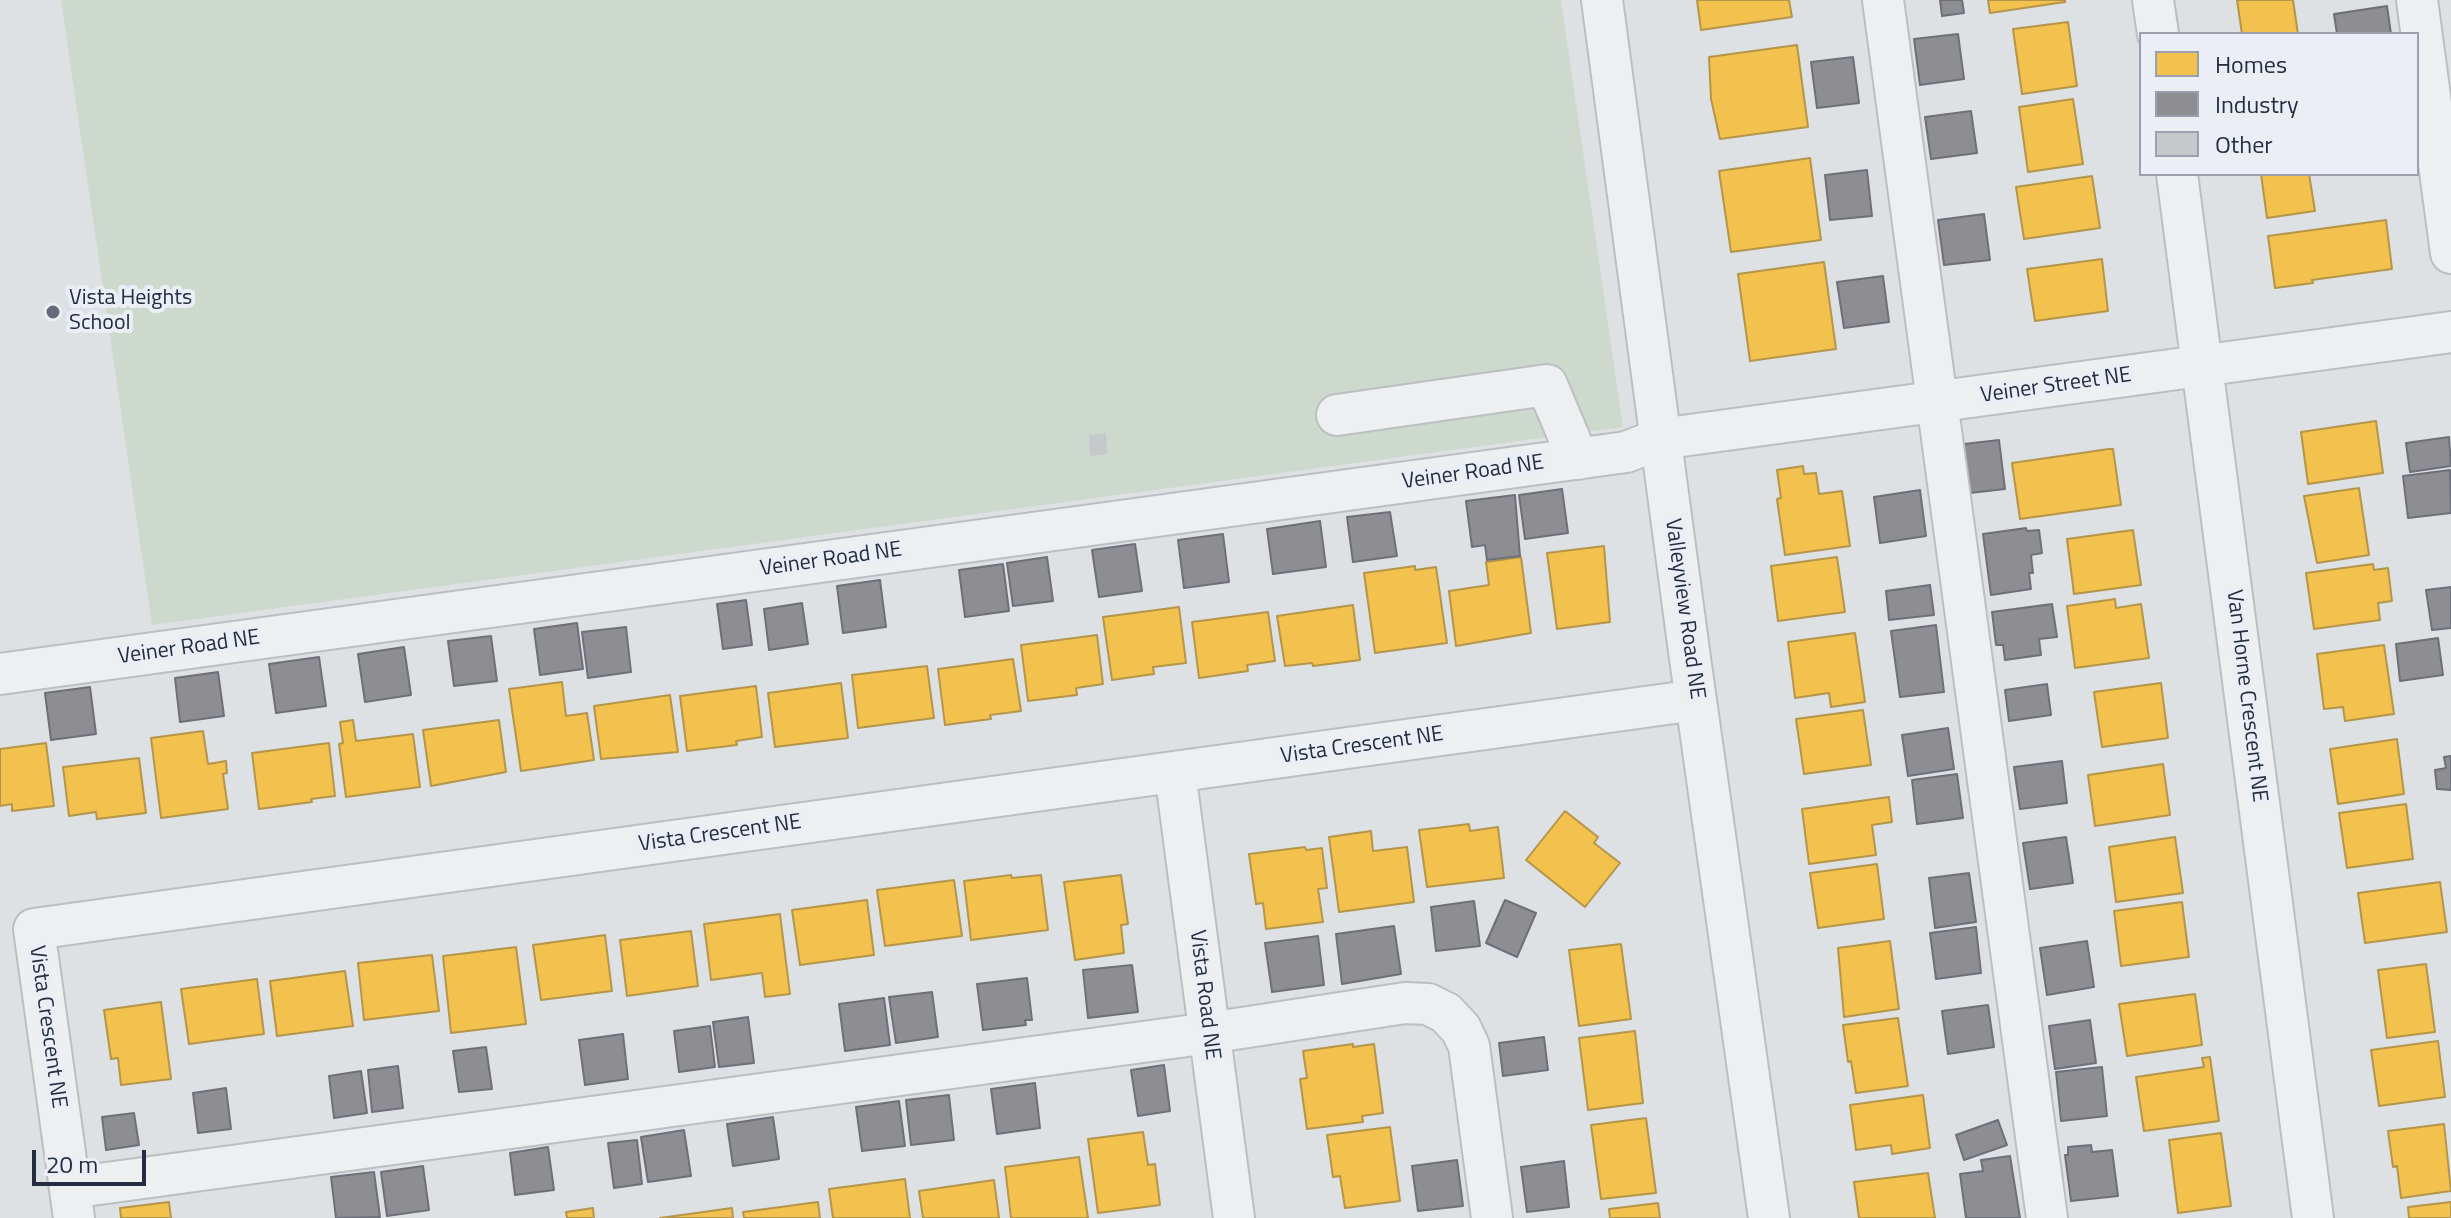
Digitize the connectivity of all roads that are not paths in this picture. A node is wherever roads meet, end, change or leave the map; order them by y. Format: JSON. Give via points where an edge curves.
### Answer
{"nodes":[{"id":1,"x":1602,"y":0,"type":"edge"},
{"id":2,"x":1883,"y":0,"type":"edge"},
{"id":3,"x":2153,"y":0,"type":"edge"},
{"id":4,"x":2417,"y":0,"type":"edge"},
{"id":5,"x":2158,"y":32,"type":"edge"},
{"id":6,"x":2177,"y":176,"type":"edge"},
{"id":7,"x":2451,"y":253,"type":"edge"},
{"id":8,"x":2451,"y":332,"type":"edge"},
{"id":9,"x":2203,"y":366,"type":"junction"},
{"id":10,"x":1936,"y":403,"type":"junction"},
{"id":11,"x":1337,"y":415,"type":"dead end"},
{"id":12,"x":1660,"y":439,"type":"junction"},
{"id":13,"x":1578,"y":459,"type":"junction"},
{"id":14,"x":0,"y":674,"type":"edge"},
{"id":15,"x":1696,"y":700,"type":"junction"},
{"id":16,"x":1175,"y":772,"type":"junction"},
{"id":17,"x":1209,"y":1033,"type":"junction"},
{"id":18,"x":72,"y":1203,"type":"edge"},
{"id":19,"x":1234,"y":1218,"type":"edge"},
{"id":20,"x":1492,"y":1218,"type":"edge"},
{"id":21,"x":1769,"y":1218,"type":"edge"},
{"id":22,"x":2047,"y":1218,"type":"edge"},
{"id":23,"x":2313,"y":1218,"type":"edge"}],
"edges":[{"from":1,"to":12,"type":"street","name":"Valleyview Road NE"},
{"from":2,"to":10,"type":"street"},
{"from":3,"to":5,"type":"street"},
{"from":4,"to":7,"type":"street"},
{"from":6,"to":9,"type":"street","name":"Van Horne Crescent NE"},
{"from":8,"to":9,"type":"street","name":"Veiner Street NE"},
{"from":9,"to":10,"type":"street","name":"Veiner Street NE"},
{"from":9,"to":23,"type":"street","name":"Van Horne Crescent NE"},
{"from":10,"to":12,"type":"street","name":"Veiner Street NE"},
{"from":10,"to":22,"type":"street"},
{"from":11,"to":13,"type":"street","via":[[1547,385]]},
{"from":12,"to":13,"type":"street","name":"Veiner Road NE","via":[[1626,452]]},
{"from":12,"to":15,"type":"street","name":"Valleyview Road NE"},
{"from":13,"to":14,"type":"street","name":"Veiner Road NE"},
{"from":15,"to":16,"type":"street","name":"Vista Crescent NE"},
{"from":15,"to":21,"type":"street","name":"Valleyview Road NE"},
{"from":16,"to":17,"type":"street","name":"Vista Road NE"},
{"from":16,"to":18,"type":"street","name":"Vista Crescent NE","via":[[34,929]]},
{"from":17,"to":18,"type":"street"},
{"from":17,"to":19,"type":"street","name":"Vista Road NE"},
{"from":17,"to":20,"type":"street","via":[[1405,1003],[1428,1004],[1446,1013],[1469,1046]]}]}
